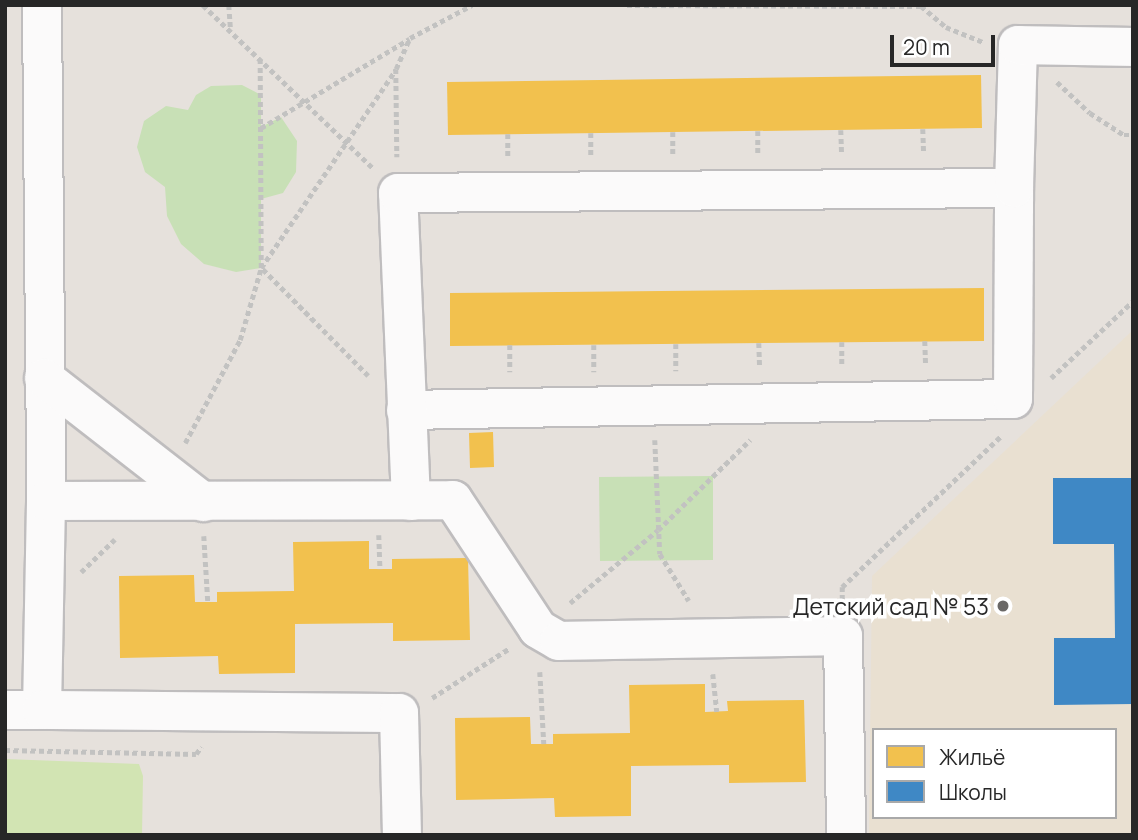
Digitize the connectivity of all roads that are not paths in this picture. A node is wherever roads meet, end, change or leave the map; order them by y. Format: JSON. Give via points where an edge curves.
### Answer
{"nodes":[{"id":1,"x":42,"y":5,"type":"edge"},
{"id":2,"x":1133,"y":47,"type":"edge"},
{"id":3,"x":1014,"y":188,"type":"junction"},
{"id":4,"x":44,"y":379,"type":"junction"},
{"id":5,"x":406,"y":410,"type":"junction"},
{"id":6,"x":161,"y":489,"type":"junction"},
{"id":7,"x":46,"y":501,"type":"junction"},
{"id":8,"x":411,"y":501,"type":"junction"},
{"id":9,"x":24,"y":710,"type":"edge"},
{"id":10,"x":402,"y":835,"type":"edge"},
{"id":11,"x":846,"y":835,"type":"edge"}],
"edges":[{"from":1,"to":4,"type":"lane"},
{"from":2,"to":3,"type":"lane","via":[[1018,45]]},
{"from":3,"to":5,"type":"lane","via":[[1013,400]]},
{"from":3,"to":5,"type":"lane","via":[[398,193]]},
{"from":4,"to":6,"type":"lane"},
{"from":4,"to":7,"type":"lane"},
{"from":5,"to":8,"type":"lane"},
{"from":6,"to":7,"type":"lane"},
{"from":6,"to":8,"type":"lane","via":[[203,502]]},
{"from":7,"to":9,"type":"lane","via":[[44,608]]},
{"from":8,"to":11,"type":"lane","via":[[453,500],[538,629],[559,641],[843,636]]},
{"from":9,"to":10,"type":"lane","via":[[399,713]]}]}
